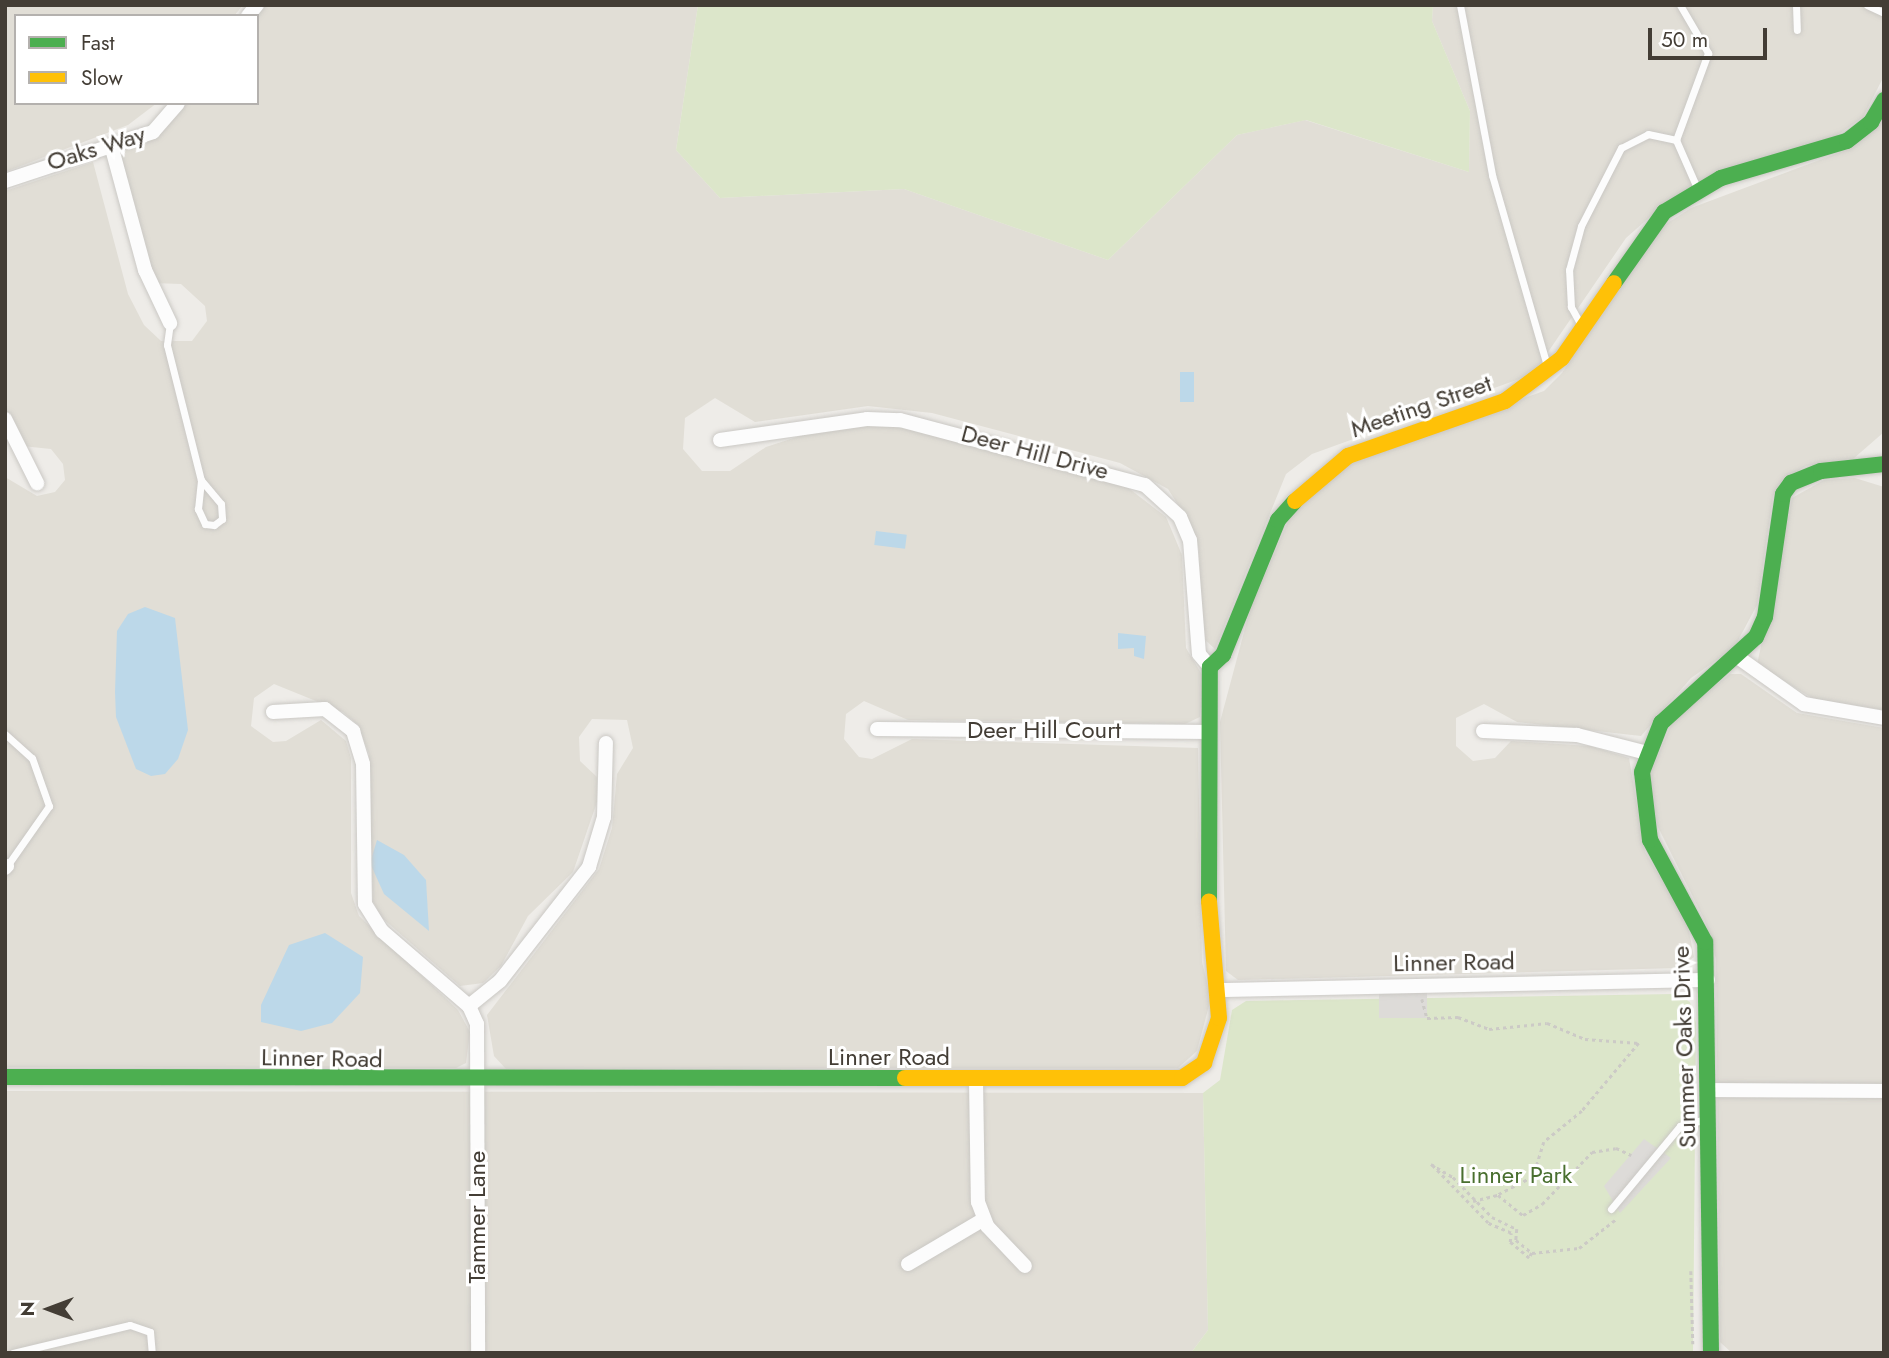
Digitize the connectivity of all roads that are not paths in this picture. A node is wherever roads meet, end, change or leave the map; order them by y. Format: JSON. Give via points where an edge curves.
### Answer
{"nodes":[{"id":1,"x":1460,"y":5,"type":"edge"},
{"id":2,"x":1680,"y":5,"type":"edge"},
{"id":3,"x":1796,"y":5,"type":"edge"},
{"id":4,"x":1867,"y":5,"type":"edge"},
{"id":5,"x":1884,"y":13,"type":"edge"},
{"id":6,"x":1797,"y":30,"type":"dead end"},
{"id":7,"x":1884,"y":100,"type":"edge"},
{"id":8,"x":176,"y":105,"type":"edge"},
{"id":9,"x":1676,"y":140,"type":"junction"},
{"id":10,"x":111,"y":145,"type":"junction"},
{"id":11,"x":5,"y":181,"type":"edge"},
{"id":12,"x":1698,"y":190,"type":"junction"},
{"id":13,"x":170,"y":323,"type":"joint"},
{"id":14,"x":1584,"y":329,"type":"junction"},
{"id":15,"x":1548,"y":370,"type":"junction"},
{"id":16,"x":5,"y":419,"type":"edge"},
{"id":17,"x":720,"y":440,"type":"dead end"},
{"id":18,"x":1884,"y":464,"type":"edge"},
{"id":19,"x":201,"y":480,"type":"junction"},
{"id":20,"x":37,"y":483,"type":"dead end"},
{"id":21,"x":1739,"y":658,"type":"junction"},
{"id":22,"x":1210,"y":667,"type":"junction"},
{"id":23,"x":274,"y":712,"type":"dead end"},
{"id":24,"x":1884,"y":718,"type":"edge"},
{"id":25,"x":877,"y":729,"type":"dead end"},
{"id":26,"x":1210,"y":732,"type":"junction"},
{"id":27,"x":1483,"y":732,"type":"dead end"},
{"id":28,"x":5,"y":734,"type":"edge"},
{"id":29,"x":606,"y":743,"type":"dead end"},
{"id":30,"x":1647,"y":753,"type":"junction"},
{"id":31,"x":6,"y":867,"type":"edge"},
{"id":32,"x":1708,"y":980,"type":"junction"},
{"id":33,"x":1220,"y":990,"type":"junction"},
{"id":34,"x":469,"y":1006,"type":"junction"},
{"id":35,"x":5,"y":1077,"type":"edge"},
{"id":36,"x":976,"y":1080,"type":"junction"},
{"id":37,"x":477,"y":1082,"type":"junction"},
{"id":38,"x":1710,"y":1090,"type":"junction"},
{"id":39,"x":1884,"y":1091,"type":"edge"},
{"id":40,"x":1711,"y":1118,"type":"junction"},
{"id":41,"x":1611,"y":1209,"type":"dead end"},
{"id":42,"x":984,"y":1219,"type":"junction"},
{"id":43,"x":908,"y":1264,"type":"dead end"},
{"id":44,"x":1025,"y":1266,"type":"dead end"},
{"id":45,"x":13,"y":1353,"type":"edge"},
{"id":46,"x":152,"y":1353,"type":"edge"},
{"id":47,"x":478,"y":1353,"type":"edge"},
{"id":48,"x":1711,"y":1353,"type":"edge"}],
"edges":[{"from":1,"to":15,"type":"lane","via":[[1492,175]]},
{"from":2,"to":9,"type":"lane","via":[[1707,53]]},
{"from":3,"to":6,"type":"lane"},
{"from":4,"to":5,"type":"lane"},
{"from":7,"to":12,"type":"street","name":"Meeting Street","via":[[1871,122],[1847,141]]},
{"from":8,"to":10,"type":"street","name":"Oaks Way","via":[[153,132]]},
{"from":9,"to":12,"type":"lane"},
{"from":9,"to":14,"type":"lane","via":[[1647,134],[1627,140],[1581,226],[1568,292]]},
{"from":10,"to":11,"type":"street","name":"Oaks Way"},
{"from":10,"to":13,"type":"street","via":[[145,270]]},
{"from":12,"to":14,"type":"street","name":"Meeting Street","via":[[1642,237]]},
{"from":13,"to":19,"type":"lane","via":[[167,345]]},
{"from":14,"to":15,"type":"street","name":"Meeting Street"},
{"from":15,"to":22,"type":"street","name":"Meeting Street","via":[[1505,401],[1377,443],[1321,473],[1278,520],[1223,656]]},
{"from":16,"to":20,"type":"street"},
{"from":17,"to":22,"type":"street","name":"Deer Hill Drive","via":[[867,419],[900,420],[1145,485],[1165,499],[1191,540],[1195,630],[1199,654]]},
{"from":18,"to":21,"type":"street","via":[[1804,475],[1783,494],[1765,617]]},
{"from":19,"to":19,"type":"lane","via":[[221,504],[222,519],[214,525],[205,524],[198,509]]},
{"from":21,"to":24,"type":"street","via":[[1804,704]]},
{"from":21,"to":30,"type":"street","via":[[1682,699]]},
{"from":22,"to":26,"type":"street"},
{"from":23,"to":34,"type":"street","via":[[325,709],[352,731],[363,764],[365,904],[382,931]]},
{"from":25,"to":26,"type":"street","name":"Deer Hill Court"},
{"from":26,"to":33,"type":"street","via":[[1209,957]]},
{"from":27,"to":30,"type":"street","via":[[1577,735]]},
{"from":28,"to":31,"type":"lane","via":[[32,758],[49,806]]},
{"from":29,"to":34,"type":"street","via":[[604,817],[589,867],[500,981]]},
{"from":30,"to":32,"type":"street","name":"Summer Oaks Drive","via":[[1644,822],[1698,921]]},
{"from":32,"to":33,"type":"street","name":"Linner Road"},
{"from":32,"to":38,"type":"street","name":"Summer Oaks Drive"},
{"from":33,"to":36,"type":"street","name":"Linner Road","via":[[1215,1041],[1204,1062],[1182,1078]]},
{"from":34,"to":37,"type":"street","name":"Tammer Lane","via":[[477,1024]]},
{"from":35,"to":37,"type":"street","name":"Linner Road"},
{"from":36,"to":37,"type":"street","name":"Linner Road"},
{"from":36,"to":42,"type":"street","via":[[976,1177]]},
{"from":37,"to":47,"type":"street","name":"Tammer Lane"},
{"from":38,"to":39,"type":"street"},
{"from":38,"to":40,"type":"street","name":"Summer Oaks Drive"},
{"from":40,"to":41,"type":"lane","via":[[1680,1126]]},
{"from":40,"to":48,"type":"street","name":"Summer Oaks Drive"},
{"from":42,"to":43,"type":"street"},
{"from":42,"to":44,"type":"street"},
{"from":45,"to":46,"type":"lane","via":[[131,1325],[150,1332]]}]}
